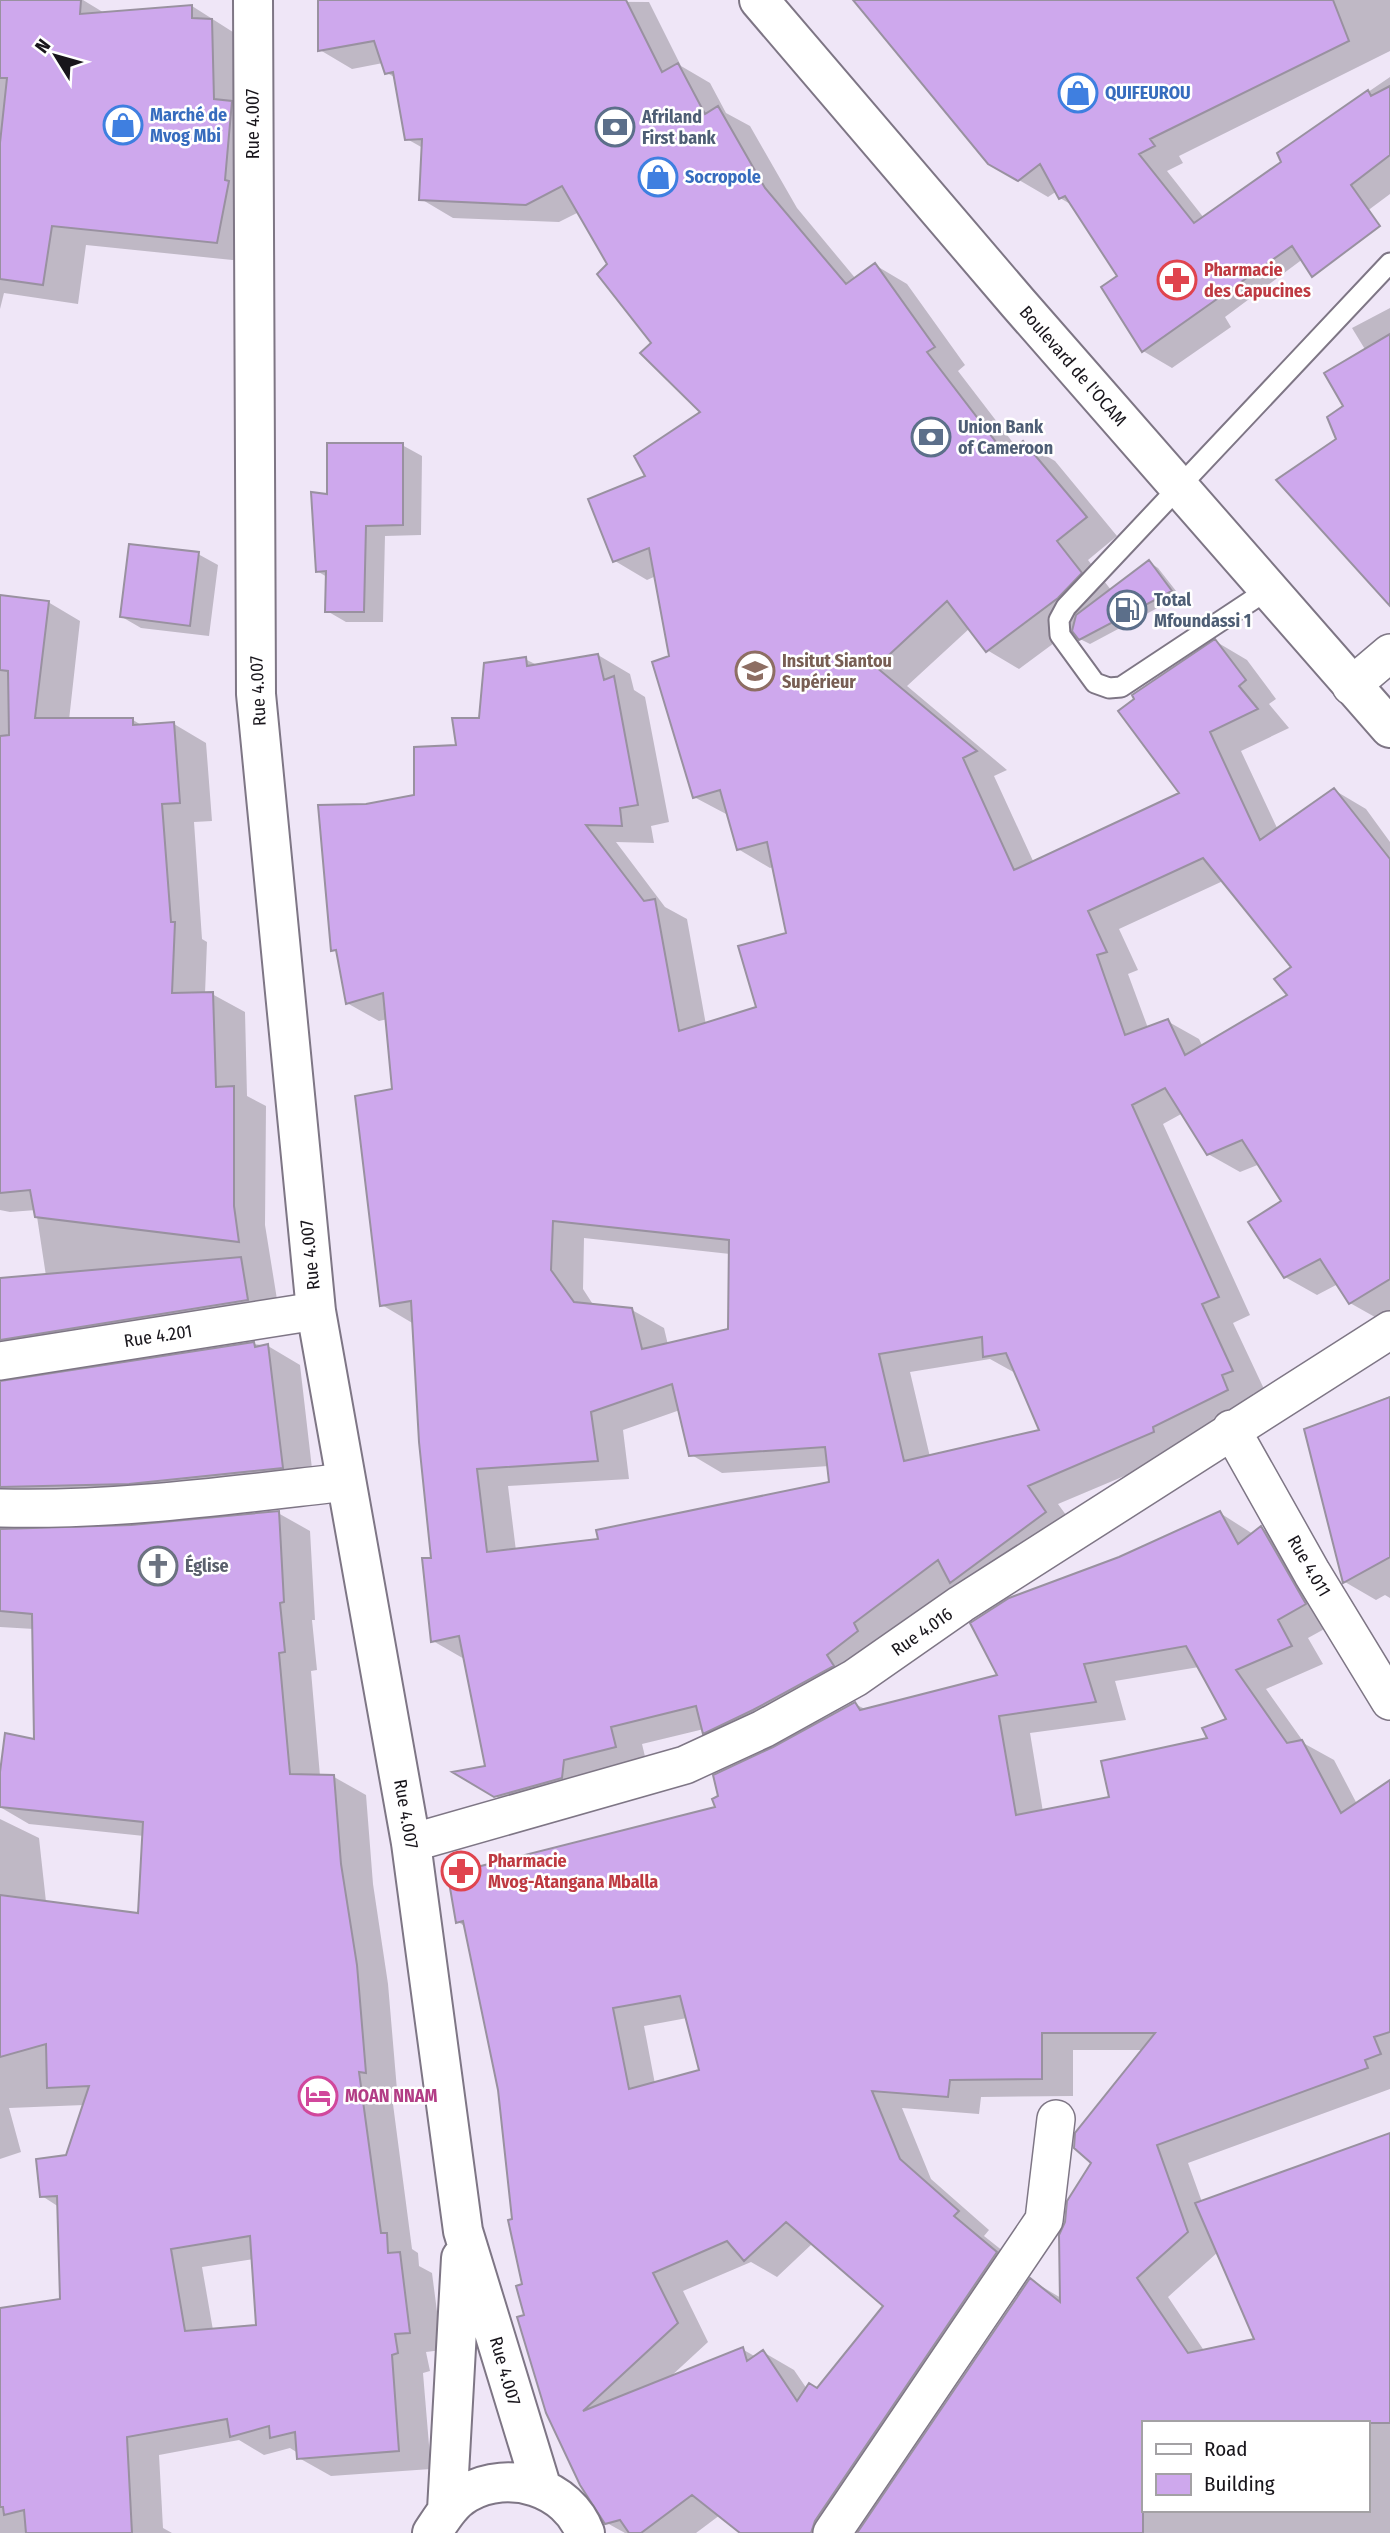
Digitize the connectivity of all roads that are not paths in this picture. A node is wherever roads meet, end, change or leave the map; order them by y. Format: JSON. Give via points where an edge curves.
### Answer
{"nodes":[{"id":1,"x":253,"y":0,"type":"edge"},
{"id":2,"x":759,"y":0,"type":"edge"},
{"id":3,"x":1390,"y":262,"type":"edge"},
{"id":4,"x":1180,"y":489,"type":"junction"},
{"id":5,"x":1269,"y":589,"type":"junction"},
{"id":6,"x":1390,"y":653,"type":"edge"},
{"id":7,"x":1351,"y":686,"type":"junction"},
{"id":8,"x":1390,"y":728,"type":"edge"},
{"id":9,"x":316,"y":1311,"type":"junction"},
{"id":10,"x":1390,"y":1330,"type":"edge"},
{"id":11,"x":0,"y":1361,"type":"edge"},
{"id":12,"x":1231,"y":1429,"type":"junction"},
{"id":13,"x":346,"y":1482,"type":"junction"},
{"id":14,"x":0,"y":1508,"type":"edge"},
{"id":15,"x":1390,"y":1701,"type":"edge"},
{"id":16,"x":411,"y":1843,"type":"junction"},
{"id":17,"x":1056,"y":2119,"type":"dead end"},
{"id":18,"x":463,"y":2231,"type":"junction"},
{"id":19,"x":542,"y":2489,"type":"junction"},
{"id":20,"x":440,"y":2521,"type":"edge"},
{"id":21,"x":585,"y":2533,"type":"edge"},
{"id":22,"x":832,"y":2533,"type":"edge"}],
"edges":[{"from":1,"to":9,"type":"main road","name":"Rue 4.007","via":[[256,694]]},
{"from":2,"to":4,"type":"main road","name":"Boulevard de l'OCAM"},
{"from":3,"to":4,"type":"lane"},
{"from":4,"to":5,"type":"main road","name":"Boulevard de l'OCAM"},
{"from":4,"to":5,"type":"lane","via":[[1066,607],[1059,620],[1060,635],[1095,683],[1121,687]]},
{"from":5,"to":7,"type":"main road","name":"Boulevard de l'OCAM"},
{"from":6,"to":7,"type":"street"},
{"from":7,"to":8,"type":"main road","name":"Boulevard de l'OCAM"},
{"from":9,"to":11,"type":"street","name":"Rue 4.201"},
{"from":9,"to":13,"type":"main road","name":"Rue 4.007"},
{"from":10,"to":12,"type":"street","name":"Rue 4.016"},
{"from":12,"to":15,"type":"street","name":"Rue 4.011"},
{"from":12,"to":16,"type":"street","name":"Rue 4.016","via":[[855,1678],[763,1729],[685,1765]]},
{"from":13,"to":14,"type":"street","via":[[161,1503]]},
{"from":13,"to":16,"type":"main road","name":"Rue 4.007"},
{"from":16,"to":18,"type":"main road","name":"Rue 4.007"},
{"from":17,"to":22,"type":"street","via":[[1044,2220]]},
{"from":18,"to":19,"type":"main road","name":"Rue 4.007"},
{"from":18,"to":20,"type":"main road"},
{"from":19,"to":20,"type":"main road","via":[[518,2482],[492,2484],[467,2493]]},
{"from":19,"to":21,"type":"main road","via":[[565,2503]]}]}
